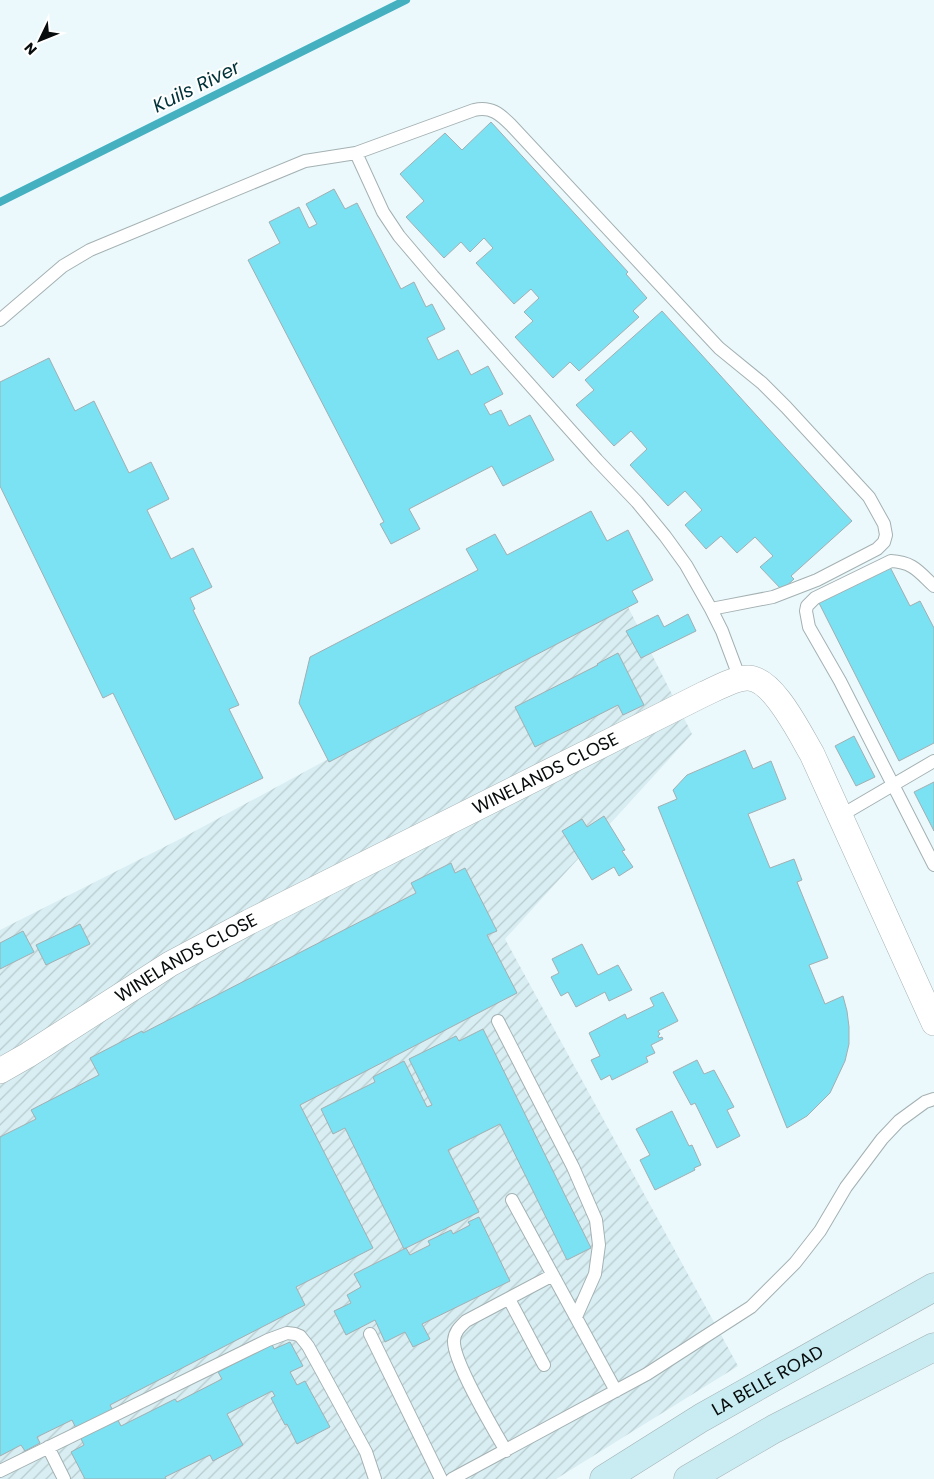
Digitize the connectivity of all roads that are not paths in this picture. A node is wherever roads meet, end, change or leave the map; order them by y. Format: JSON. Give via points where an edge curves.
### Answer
{"nodes":[{"id":1,"x":356,"y":152,"type":"junction"},
{"id":2,"x":0,"y":320,"type":"edge"},
{"id":3,"x":934,"y":586,"type":"edge"},
{"id":4,"x":711,"y":609,"type":"junction"},
{"id":5,"x":740,"y":679,"type":"junction"},
{"id":6,"x":934,"y":761,"type":"edge"},
{"id":7,"x":892,"y":784,"type":"junction"},
{"id":8,"x":840,"y":816,"type":"junction"},
{"id":9,"x":934,"y":866,"type":"edge"},
{"id":10,"x":498,"y":1021,"type":"dead end"},
{"id":11,"x":934,"y":1021,"type":"edge"},
{"id":12,"x":0,"y":1071,"type":"edge"},
{"id":13,"x":934,"y":1099,"type":"edge"},
{"id":14,"x":512,"y":1200,"type":"dead end"},
{"id":15,"x":553,"y":1275,"type":"junction"},
{"id":16,"x":934,"y":1287,"type":"edge"},
{"id":17,"x":509,"y":1299,"type":"junction"},
{"id":18,"x":576,"y":1316,"type":"junction"},
{"id":19,"x":370,"y":1334,"type":"dead end"},
{"id":20,"x":934,"y":1347,"type":"edge"},
{"id":21,"x":544,"y":1365,"type":"dead end"},
{"id":22,"x":616,"y":1391,"type":"junction"},
{"id":23,"x":48,"y":1446,"type":"junction"},
{"id":24,"x":506,"y":1451,"type":"junction"},
{"id":25,"x":0,"y":1471,"type":"edge"},
{"id":26,"x":64,"y":1479,"type":"edge"},
{"id":27,"x":375,"y":1479,"type":"edge"},
{"id":28,"x":441,"y":1479,"type":"edge"},
{"id":29,"x":452,"y":1479,"type":"edge"},
{"id":30,"x":604,"y":1479,"type":"edge"},
{"id":31,"x":688,"y":1479,"type":"edge"}],
"edges":[{"from":1,"to":2,"type":"lane","via":[[305,161],[90,250],[63,266]]},
{"from":1,"to":4,"type":"lane","via":[[383,212],[399,236],[659,529],[686,565]]},
{"from":1,"to":4,"type":"lane","via":[[474,110],[494,110],[719,348],[786,407],[869,497],[884,524],[886,535],[877,549],[816,580],[773,597]]},
{"from":3,"to":7,"type":"lane","via":[[911,565],[891,561],[821,594],[806,611],[808,628],[840,681]]},
{"from":4,"to":5,"type":"lane"},
{"from":5,"to":8,"type":"street","via":[[748,677],[758,681],[775,695],[812,754]]},
{"from":5,"to":12,"type":"street","name":"WINELANDS CLOSE","via":[[704,694],[170,964]]},
{"from":6,"to":7,"type":"lane"},
{"from":7,"to":8,"type":"lane"},
{"from":7,"to":9,"type":"lane"},
{"from":8,"to":11,"type":"street"},
{"from":10,"to":18,"type":"lane","via":[[573,1167],[596,1220],[599,1245],[595,1274]]},
{"from":13,"to":22,"type":"lane","via":[[899,1121],[882,1139],[846,1187],[820,1231],[795,1263],[751,1307]]},
{"from":14,"to":15,"type":"lane"},
{"from":15,"to":17,"type":"lane"},
{"from":15,"to":18,"type":"lane"},
{"from":16,"to":30,"type":"main road","name":"LA BELLE ROAD","via":[[701,1418]]},
{"from":17,"to":21,"type":"lane"},
{"from":17,"to":24,"type":"lane","via":[[466,1321],[456,1330],[454,1341],[465,1375]]},
{"from":18,"to":22,"type":"lane"},
{"from":19,"to":28,"type":"lane"},
{"from":20,"to":31,"type":"main road","via":[[783,1424]]},
{"from":22,"to":24,"type":"lane"},
{"from":23,"to":25,"type":"lane"},
{"from":23,"to":26,"type":"lane"},
{"from":23,"to":27,"type":"lane","via":[[287,1333],[300,1336],[316,1357],[366,1452]]},
{"from":24,"to":29,"type":"lane"}]}
